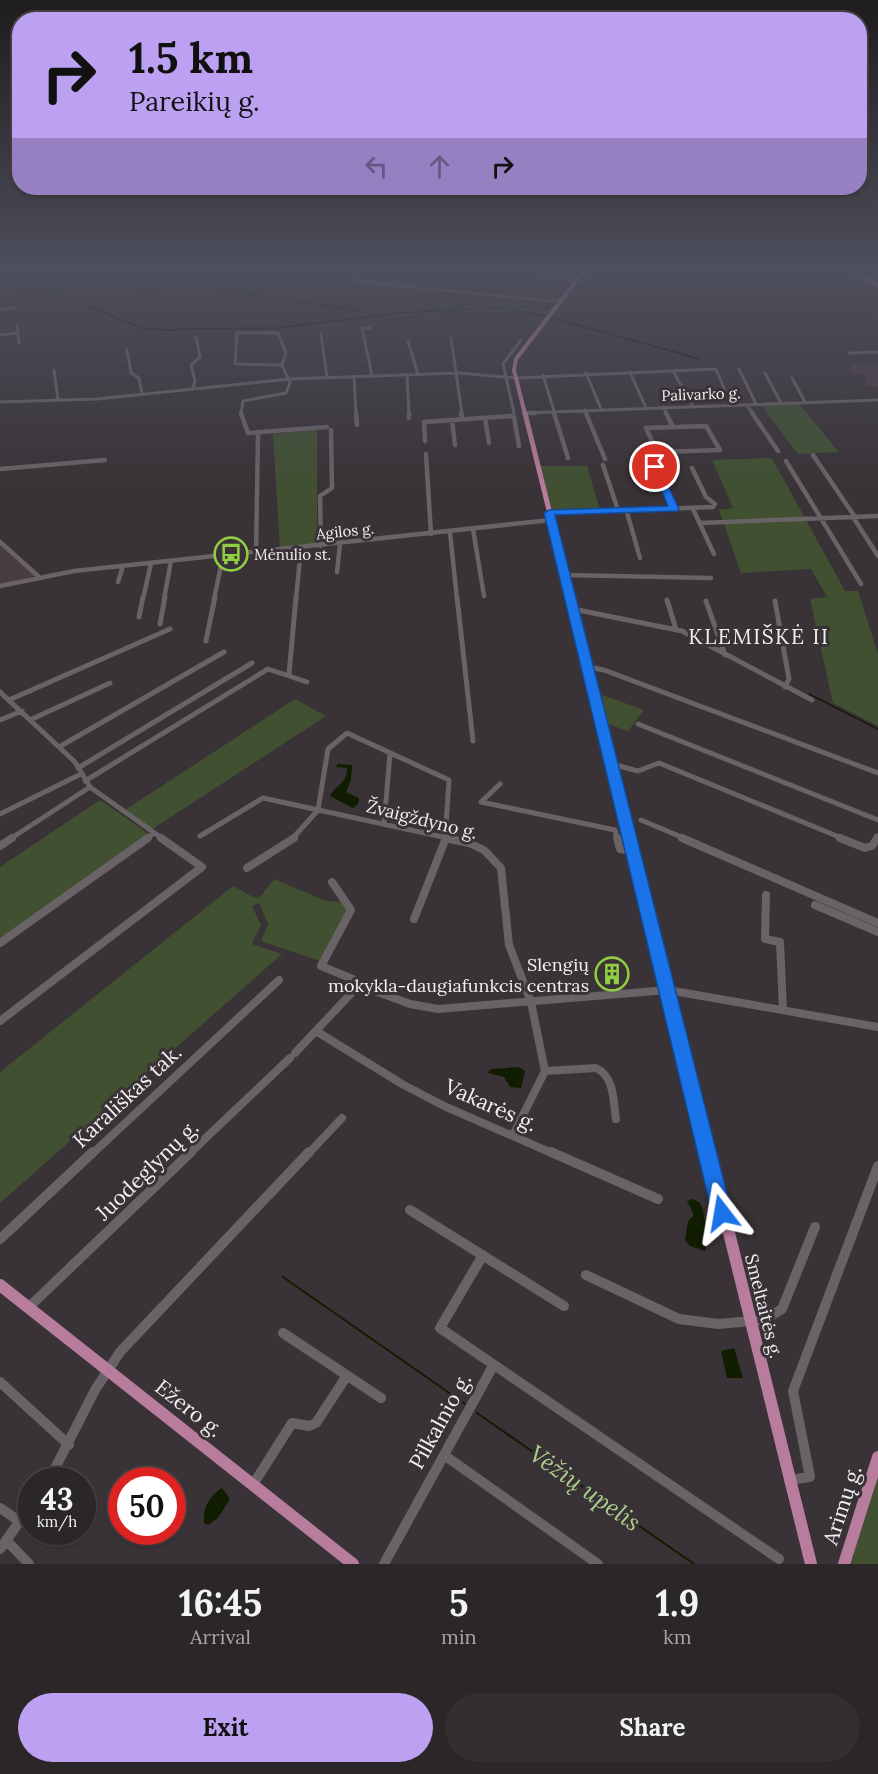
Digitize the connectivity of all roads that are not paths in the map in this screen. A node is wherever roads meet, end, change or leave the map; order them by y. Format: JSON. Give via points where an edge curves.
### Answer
{"nodes":[{"id":1,"x":198,"y":345,"type":"edge"},
{"id":2,"x":236,"y":345,"type":"edge"},
{"id":3,"x":283,"y":345,"type":"edge"},
{"id":4,"x":322,"y":345,"type":"edge"},
{"id":5,"x":366,"y":345,"type":"edge"},
{"id":6,"x":409,"y":345,"type":"edge"},
{"id":7,"x":453,"y":345,"type":"edge"},
{"id":8,"x":516,"y":345,"type":"edge"},
{"id":9,"x":527,"y":345,"type":"edge"},
{"id":10,"x":127,"y":350,"type":"dead end"},
{"id":11,"x":878,"y":352,"type":"edge"},
{"id":12,"x":849,"y":353,"type":"dead end"},
{"id":13,"x":282,"y":365,"type":"junction"},
{"id":14,"x":739,"y":369,"type":"dead end"},
{"id":15,"x":54,"y":370,"type":"dead end"},
{"id":16,"x":673,"y":371,"type":"junction"},
{"id":17,"x":630,"y":372,"type":"junction"},
{"id":18,"x":457,"y":373,"type":"junction"},
{"id":19,"x":586,"y":373,"type":"junction"},
{"id":20,"x":765,"y":373,"type":"dead end"},
{"id":21,"x":407,"y":375,"type":"junction"},
{"id":22,"x":418,"y":375,"type":"junction"},
{"id":23,"x":543,"y":375,"type":"junction"},
{"id":24,"x":372,"y":376,"type":"junction"},
{"id":25,"x":354,"y":377,"type":"junction"},
{"id":26,"x":327,"y":378,"type":"junction"},
{"id":27,"x":507,"y":378,"type":"junction"},
{"id":28,"x":516,"y":378,"type":"junction"},
{"id":29,"x":792,"y":378,"type":"dead end"},
{"id":30,"x":289,"y":380,"type":"junction"},
{"id":31,"x":193,"y":388,"type":"junction"},
{"id":32,"x":142,"y":394,"type":"junction"},
{"id":33,"x":57,"y":400,"type":"junction"},
{"id":34,"x":878,"y":400,"type":"edge"},
{"id":35,"x":0,"y":402,"type":"edge"},
{"id":36,"x":805,"y":402,"type":"junction"},
{"id":37,"x":781,"y":403,"type":"junction"},
{"id":38,"x":756,"y":404,"type":"junction"},
{"id":39,"x":731,"y":405,"type":"junction"},
{"id":40,"x":747,"y":405,"type":"junction"},
{"id":41,"x":663,"y":407,"type":"junction"},
{"id":42,"x":693,"y":407,"type":"junction"},
{"id":43,"x":646,"y":408,"type":"junction"},
{"id":44,"x":585,"y":410,"type":"junction"},
{"id":45,"x":601,"y":410,"type":"junction"},
{"id":46,"x":554,"y":411,"type":"junction"},
{"id":47,"x":524,"y":413,"type":"junction"},
{"id":48,"x":512,"y":415,"type":"junction"},
{"id":49,"x":462,"y":417,"type":"dead end"},
{"id":50,"x":409,"y":418,"type":"dead end"},
{"id":51,"x":485,"y":418,"type":"junction"},
{"id":52,"x":452,"y":420,"type":"junction"},
{"id":53,"x":357,"y":425,"type":"dead end"},
{"id":54,"x":673,"y":427,"type":"junction"},
{"id":55,"x":517,"y":433,"type":"junction"},
{"id":56,"x":529,"y":433,"type":"junction"},
{"id":57,"x":258,"y":435,"type":"dead end"},
{"id":58,"x":425,"y":441,"type":"dead end"},
{"id":59,"x":489,"y":443,"type":"dead end"},
{"id":60,"x":455,"y":445,"type":"dead end"},
{"id":61,"x":519,"y":446,"type":"dead end"},
{"id":62,"x":778,"y":451,"type":"dead end"},
{"id":63,"x":426,"y":454,"type":"dead end"},
{"id":64,"x":813,"y":455,"type":"dead end"},
{"id":65,"x":568,"y":458,"type":"dead end"},
{"id":66,"x":605,"y":459,"type":"dead end"},
{"id":67,"x":105,"y":460,"type":"dead end"},
{"id":68,"x":786,"y":461,"type":"dead end"},
{"id":69,"x":603,"y":465,"type":"dead end"},
{"id":70,"x":655,"y":467,"type":"dead end"},
{"id":71,"x":692,"y":468,"type":"dead end"},
{"id":72,"x":0,"y":469,"type":"edge"},
{"id":73,"x":626,"y":509,"type":"junction"},
{"id":74,"x":674,"y":509,"type":"junction"},
{"id":75,"x":693,"y":509,"type":"junction"},
{"id":76,"x":618,"y":510,"type":"junction"},
{"id":77,"x":550,"y":516,"type":"junction"},
{"id":78,"x":878,"y":516,"type":"edge"},
{"id":79,"x":854,"y":517,"type":"junction"},
{"id":80,"x":823,"y":519,"type":"junction"},
{"id":81,"x":700,"y":523,"type":"junction"},
{"id":82,"x":474,"y":529,"type":"junction"},
{"id":83,"x":450,"y":532,"type":"junction"},
{"id":84,"x":431,"y":534,"type":"junction"},
{"id":85,"x":0,"y":542,"type":"edge"},
{"id":86,"x":340,"y":544,"type":"junction"},
{"id":87,"x":321,"y":546,"type":"junction"},
{"id":88,"x":301,"y":548,"type":"junction"},
{"id":89,"x":256,"y":552,"type":"junction"},
{"id":90,"x":714,"y":554,"type":"dead end"},
{"id":91,"x":223,"y":556,"type":"junction"},
{"id":92,"x":878,"y":556,"type":"edge"},
{"id":93,"x":640,"y":558,"type":"dead end"},
{"id":94,"x":171,"y":561,"type":"junction"},
{"id":95,"x":151,"y":563,"type":"junction"},
{"id":96,"x":123,"y":566,"type":"junction"},
{"id":97,"x":337,"y":572,"type":"dead end"},
{"id":98,"x":565,"y":575,"type":"junction"},
{"id":99,"x":38,"y":576,"type":"junction"},
{"id":100,"x":711,"y":578,"type":"dead end"},
{"id":101,"x":118,"y":582,"type":"dead end"},
{"id":102,"x":861,"y":584,"type":"dead end"},
{"id":103,"x":0,"y":586,"type":"edge"},
{"id":104,"x":484,"y":596,"type":"dead end"},
{"id":105,"x":667,"y":600,"type":"dead end"},
{"id":106,"x":706,"y":601,"type":"dead end"},
{"id":107,"x":775,"y":601,"type":"dead end"},
{"id":108,"x":573,"y":609,"type":"junction"},
{"id":109,"x":139,"y":617,"type":"dead end"},
{"id":110,"x":160,"y":624,"type":"dead end"},
{"id":111,"x":170,"y":628,"type":"dead end"},
{"id":112,"x":676,"y":629,"type":"junction"},
{"id":113,"x":206,"y":641,"type":"dead end"},
{"id":114,"x":224,"y":651,"type":"dead end"},
{"id":115,"x":726,"y":655,"type":"junction"},
{"id":116,"x":252,"y":663,"type":"dead end"},
{"id":117,"x":588,"y":667,"type":"junction"},
{"id":118,"x":289,"y":674,"type":"junction"},
{"id":119,"x":307,"y":682,"type":"dead end"},
{"id":120,"x":110,"y":683,"type":"dead end"},
{"id":121,"x":786,"y":687,"type":"junction"},
{"id":122,"x":0,"y":692,"type":"edge"},
{"id":123,"x":9,"y":700,"type":"junction"},
{"id":124,"x":812,"y":700,"type":"dead end"},
{"id":125,"x":22,"y":711,"type":"junction"},
{"id":126,"x":0,"y":720,"type":"edge"},
{"id":127,"x":30,"y":720,"type":"junction"},
{"id":128,"x":638,"y":724,"type":"dead end"},
{"id":129,"x":473,"y":741,"type":"dead end"},
{"id":130,"x":59,"y":747,"type":"junction"},
{"id":131,"x":390,"y":753,"type":"junction"},
{"id":132,"x":612,"y":764,"type":"junction"},
{"id":133,"x":80,"y":771,"type":"junction"},
{"id":134,"x":878,"y":773,"type":"edge"},
{"id":135,"x":88,"y":784,"type":"junction"},
{"id":136,"x":500,"y":784,"type":"dead end"},
{"id":137,"x":318,"y":810,"type":"junction"},
{"id":138,"x":0,"y":814,"type":"edge"},
{"id":139,"x":641,"y":820,"type":"dead end"},
{"id":140,"x":878,"y":820,"type":"edge"},
{"id":141,"x":384,"y":824,"type":"junction"},
{"id":142,"x":153,"y":834,"type":"junction"},
{"id":143,"x":200,"y":836,"type":"dead end"},
{"id":144,"x":878,"y":836,"type":"edge"},
{"id":145,"x":446,"y":838,"type":"junction"},
{"id":146,"x":0,"y":846,"type":"edge"},
{"id":147,"x":633,"y":851,"type":"junction"},
{"id":148,"x":247,"y":868,"type":"dead end"},
{"id":149,"x":333,"y":882,"type":"dead end"},
{"id":150,"x":766,"y":895,"type":"dead end"},
{"id":151,"x":815,"y":905,"type":"dead end"},
{"id":152,"x":414,"y":919,"type":"dead end"},
{"id":153,"x":878,"y":923,"type":"edge"},
{"id":154,"x":878,"y":932,"type":"edge"},
{"id":155,"x":0,"y":943,"type":"edge"},
{"id":156,"x":279,"y":980,"type":"dead end"},
{"id":157,"x":359,"y":985,"type":"junction"},
{"id":158,"x":668,"y":990,"type":"junction"},
{"id":159,"x":531,"y":1002,"type":"junction"},
{"id":160,"x":783,"y":1010,"type":"junction"},
{"id":161,"x":0,"y":1022,"type":"edge"},
{"id":162,"x":878,"y":1026,"type":"edge"},
{"id":163,"x":316,"y":1031,"type":"junction"},
{"id":164,"x":545,"y":1071,"type":"junction"},
{"id":165,"x":342,"y":1118,"type":"dead end"},
{"id":166,"x":616,"y":1119,"type":"dead end"},
{"id":167,"x":513,"y":1135,"type":"junction"},
{"id":168,"x":878,"y":1166,"type":"edge"},
{"id":169,"x":658,"y":1199,"type":"dead end"},
{"id":170,"x":410,"y":1210,"type":"dead end"},
{"id":171,"x":815,"y":1227,"type":"dead end"},
{"id":172,"x":0,"y":1239,"type":"edge"},
{"id":173,"x":483,"y":1255,"type":"junction"},
{"id":174,"x":586,"y":1275,"type":"dead end"},
{"id":175,"x":0,"y":1285,"type":"edge"},
{"id":176,"x":564,"y":1306,"type":"dead end"},
{"id":177,"x":29,"y":1307,"type":"junction"},
{"id":178,"x":749,"y":1323,"type":"junction"},
{"id":179,"x":283,"y":1333,"type":"dead end"},
{"id":180,"x":493,"y":1366,"type":"junction"},
{"id":181,"x":108,"y":1369,"type":"junction"},
{"id":182,"x":346,"y":1377,"type":"junction"},
{"id":183,"x":0,"y":1382,"type":"edge"},
{"id":184,"x":381,"y":1398,"type":"dead end"},
{"id":185,"x":69,"y":1444,"type":"junction"},
{"id":186,"x":444,"y":1455,"type":"junction"},
{"id":187,"x":878,"y":1457,"type":"edge"},
{"id":188,"x":56,"y":1467,"type":"edge"},
{"id":189,"x":788,"y":1480,"type":"junction"},
{"id":190,"x":254,"y":1483,"type":"junction"},
{"id":191,"x":0,"y":1508,"type":"edge"},
{"id":192,"x":18,"y":1520,"type":"edge"},
{"id":193,"x":18,"y":1522,"type":"edge"},
{"id":194,"x":3,"y":1545,"type":"edge"},
{"id":195,"x":779,"y":1559,"type":"dead end"},
{"id":196,"x":29,"y":1564,"type":"edge"},
{"id":197,"x":353,"y":1564,"type":"edge"},
{"id":198,"x":384,"y":1564,"type":"edge"},
{"id":199,"x":598,"y":1564,"type":"edge"},
{"id":200,"x":811,"y":1564,"type":"edge"},
{"id":201,"x":844,"y":1564,"type":"edge"}],
"edges":[{"from":1,"to":31,"type":"street","via":[[200,357],[190,366]]},
{"from":2,"to":13,"type":"street","via":[[235,364]]},
{"from":3,"to":13,"type":"street","via":[[286,353]]},
{"from":4,"to":26,"type":"street"},
{"from":5,"to":24,"type":"street"},
{"from":6,"to":22,"type":"street"},
{"from":7,"to":18,"type":"street"},
{"from":8,"to":27,"type":"street","via":[[503,363]]},
{"from":9,"to":28,"type":"main road","name":"Smeltaitės g.","via":[[515,361]]},
{"from":10,"to":32,"type":"street"},
{"from":11,"to":12,"type":"street"},
{"from":13,"to":30,"type":"street"},
{"from":14,"to":38,"type":"street"},
{"from":15,"to":33,"type":"street"},
{"from":16,"to":17,"type":"street"},
{"from":16,"to":39,"type":"street","via":[[716,369]]},
{"from":16,"to":42,"type":"street"},
{"from":17,"to":19,"type":"street"},
{"from":17,"to":43,"type":"street"},
{"from":18,"to":22,"type":"street"},
{"from":18,"to":27,"type":"street"},
{"from":18,"to":49,"type":"street"},
{"from":19,"to":23,"type":"street"},
{"from":19,"to":45,"type":"street"},
{"from":20,"to":37,"type":"street"},
{"from":21,"to":22,"type":"street"},
{"from":21,"to":24,"type":"street"},
{"from":21,"to":50,"type":"street"},
{"from":23,"to":28,"type":"street"},
{"from":23,"to":46,"type":"street"},
{"from":24,"to":25,"type":"street"},
{"from":25,"to":26,"type":"street"},
{"from":25,"to":53,"type":"street"},
{"from":26,"to":30,"type":"street"},
{"from":27,"to":28,"type":"street"},
{"from":27,"to":48,"type":"street"},
{"from":28,"to":47,"type":"main road","name":"Smeltaitės g."},
{"from":29,"to":36,"type":"street"},
{"from":30,"to":31,"type":"street"},
{"from":30,"to":87,"type":"street","via":[[286,393],[243,401],[241,413],[248,433],[329,428],[332,488],[320,496]]},
{"from":31,"to":32,"type":"street"},
{"from":32,"to":33,"type":"street"},
{"from":33,"to":35,"type":"street"},
{"from":34,"to":36,"type":"street","name":"Palivarko g."},
{"from":36,"to":37,"type":"street","name":"Palivarko g."},
{"from":37,"to":38,"type":"street","name":"Palivarko g."},
{"from":38,"to":40,"type":"street","name":"Palivarko g."},
{"from":39,"to":40,"type":"street","name":"Palivarko g."},
{"from":39,"to":42,"type":"street","name":"Palivarko g."},
{"from":40,"to":62,"type":"street"},
{"from":41,"to":42,"type":"street","name":"Palivarko g."},
{"from":41,"to":43,"type":"street","name":"Palivarko g."},
{"from":41,"to":54,"type":"street"},
{"from":43,"to":45,"type":"street","name":"Palivarko g."},
{"from":44,"to":45,"type":"street","name":"Palivarko g."},
{"from":44,"to":46,"type":"street","name":"Palivarko g."},
{"from":44,"to":66,"type":"street"},
{"from":46,"to":47,"type":"street","name":"Palivarko g."},
{"from":46,"to":65,"type":"street"},
{"from":47,"to":56,"type":"main road","name":"Smeltaitės g."},
{"from":48,"to":51,"type":"street"},
{"from":48,"to":55,"type":"street"},
{"from":51,"to":52,"type":"street"},
{"from":51,"to":59,"type":"street"},
{"from":52,"to":58,"type":"street","via":[[424,422]]},
{"from":52,"to":60,"type":"street"},
{"from":54,"to":54,"type":"street","via":[[646,428],[657,452],[720,450],[706,426]]},
{"from":55,"to":56,"type":"street"},
{"from":55,"to":61,"type":"street"},
{"from":56,"to":77,"type":"main road","name":"Smeltaitės g."},
{"from":57,"to":89,"type":"street"},
{"from":63,"to":84,"type":"street"},
{"from":64,"to":79,"type":"street"},
{"from":67,"to":72,"type":"street"},
{"from":68,"to":80,"type":"street"},
{"from":69,"to":76,"type":"street"},
{"from":70,"to":74,"type":"street"},
{"from":71,"to":75,"type":"street","name":"Agilos g.","via":[[706,497],[715,504]]},
{"from":73,"to":74,"type":"street","name":"Agilos g."},
{"from":73,"to":76,"type":"street","name":"Agilos g."},
{"from":73,"to":93,"type":"street"},
{"from":74,"to":75,"type":"street","name":"Agilos g."},
{"from":75,"to":81,"type":"street"},
{"from":76,"to":77,"type":"street","name":"Agilos g."},
{"from":77,"to":82,"type":"street","name":"Agilos g."},
{"from":77,"to":98,"type":"main road","name":"Smeltaitės g."},
{"from":78,"to":79,"type":"street"},
{"from":79,"to":80,"type":"street"},
{"from":79,"to":92,"type":"street"},
{"from":80,"to":81,"type":"street"},
{"from":80,"to":102,"type":"street"},
{"from":81,"to":90,"type":"street"},
{"from":82,"to":83,"type":"street","name":"Agilos g."},
{"from":82,"to":104,"type":"street"},
{"from":83,"to":84,"type":"street","name":"Agilos g."},
{"from":83,"to":129,"type":"street"},
{"from":84,"to":86,"type":"street","name":"Agilos g."},
{"from":85,"to":99,"type":"street"},
{"from":86,"to":87,"type":"street","name":"Agilos g."},
{"from":86,"to":97,"type":"street"},
{"from":87,"to":88,"type":"street","name":"Agilos g."},
{"from":88,"to":89,"type":"street","name":"Agilos g."},
{"from":88,"to":118,"type":"street"},
{"from":89,"to":91,"type":"street","name":"Agilos g."},
{"from":91,"to":94,"type":"street","name":"Agilos g."},
{"from":91,"to":113,"type":"street"},
{"from":94,"to":95,"type":"street","name":"Agilos g."},
{"from":94,"to":110,"type":"street"},
{"from":95,"to":96,"type":"street","name":"Agilos g."},
{"from":95,"to":109,"type":"street"},
{"from":96,"to":99,"type":"street","name":"Agilos g."},
{"from":96,"to":101,"type":"street"},
{"from":98,"to":100,"type":"street"},
{"from":98,"to":108,"type":"main road","name":"Smeltaitės g."},
{"from":99,"to":103,"type":"street","name":"Agilos g."},
{"from":105,"to":112,"type":"street"},
{"from":106,"to":115,"type":"street"},
{"from":107,"to":121,"type":"street","via":[[789,679]]},
{"from":108,"to":112,"type":"street"},
{"from":108,"to":117,"type":"main road","name":"Smeltaitės g."},
{"from":111,"to":123,"type":"street"},
{"from":112,"to":115,"type":"street"},
{"from":114,"to":130,"type":"street"},
{"from":115,"to":121,"type":"street"},
{"from":116,"to":133,"type":"street"},
{"from":117,"to":132,"type":"main road","name":"Smeltaitės g."},
{"from":117,"to":134,"type":"street"},
{"from":118,"to":119,"type":"street"},
{"from":118,"to":135,"type":"street","via":[[268,669]]},
{"from":120,"to":127,"type":"street"},
{"from":121,"to":124,"type":"street"},
{"from":122,"to":123,"type":"street"},
{"from":123,"to":125,"type":"street"},
{"from":125,"to":126,"type":"street"},
{"from":125,"to":127,"type":"street"},
{"from":127,"to":130,"type":"street"},
{"from":128,"to":140,"type":"street"},
{"from":130,"to":133,"type":"street"},
{"from":131,"to":137,"type":"street","via":[[347,733],[328,749]]},
{"from":131,"to":141,"type":"street"},
{"from":131,"to":145,"type":"street","via":[[449,780]]},
{"from":132,"to":144,"type":"street","via":[[638,771],[659,764],[859,846],[869,848]]},
{"from":132,"to":147,"type":"main road","name":"Smeltaitės g."},
{"from":133,"to":135,"type":"street"},
{"from":133,"to":138,"type":"street"},
{"from":135,"to":142,"type":"street"},
{"from":135,"to":146,"type":"street"},
{"from":136,"to":147,"type":"street","via":[[481,802],[615,830],[620,849]]},
{"from":137,"to":141,"type":"street","name":"Žvaigždyno g."},
{"from":137,"to":143,"type":"street","name":"Žvaigždyno g.","via":[[263,798]]},
{"from":137,"to":148,"type":"street","via":[[297,836]]},
{"from":139,"to":153,"type":"street"},
{"from":141,"to":145,"type":"street","name":"Žvaigždyno g."},
{"from":142,"to":155,"type":"street"},
{"from":142,"to":161,"type":"street","via":[[202,867]]},
{"from":145,"to":152,"type":"street"},
{"from":145,"to":159,"type":"street","name":"Žvaigždyno g.","via":[[484,850],[501,868],[509,945]]},
{"from":147,"to":158,"type":"main road","name":"Smeltaitės g."},
{"from":149,"to":157,"type":"street","via":[[351,910],[321,966]]},
{"from":150,"to":160,"type":"street","via":[[765,939],[780,942]]},
{"from":151,"to":154,"type":"street"},
{"from":156,"to":172,"type":"street","name":"Karališkas tak."},
{"from":157,"to":159,"type":"street","via":[[429,1008]]},
{"from":157,"to":163,"type":"street","name":"Juodeglynų g."},
{"from":158,"to":159,"type":"street"},
{"from":158,"to":160,"type":"street"},
{"from":158,"to":178,"type":"main road","name":"Smeltaitės g."},
{"from":159,"to":164,"type":"street","name":"Žvaigždyno g."},
{"from":160,"to":162,"type":"street"},
{"from":163,"to":167,"type":"street","name":"Vakarės g.","via":[[402,1084]]},
{"from":163,"to":177,"type":"street","name":"Juodeglynų g."},
{"from":164,"to":166,"type":"street","via":[[603,1070],[608,1077]]},
{"from":164,"to":167,"type":"street"},
{"from":165,"to":181,"type":"street"},
{"from":167,"to":169,"type":"street","name":"Vakarės g."},
{"from":168,"to":189,"type":"street","via":[[793,1390],[792,1401],[810,1477]]},
{"from":170,"to":173,"type":"street"},
{"from":171,"to":178,"type":"street","via":[[781,1311],[771,1319]]},
{"from":173,"to":176,"type":"street"},
{"from":173,"to":180,"type":"street","name":"Pilkalnio g.","via":[[440,1328]]},
{"from":174,"to":178,"type":"street","via":[[679,1319]]},
{"from":175,"to":177,"type":"main road","name":"Ežero g."},
{"from":177,"to":181,"type":"main road","name":"Ežero g."},
{"from":178,"to":189,"type":"main road","name":"Smeltaitės g."},
{"from":179,"to":182,"type":"street"},
{"from":180,"to":186,"type":"street","name":"Pilkalnio g."},
{"from":180,"to":195,"type":"street"},
{"from":181,"to":185,"type":"street"},
{"from":181,"to":190,"type":"main road","name":"Ežero g."},
{"from":182,"to":184,"type":"street"},
{"from":182,"to":190,"type":"street","via":[[316,1423],[292,1423]]},
{"from":183,"to":185,"type":"street"},
{"from":185,"to":188,"type":"street"},
{"from":186,"to":198,"type":"street","name":"Pilkalnio g."},
{"from":186,"to":199,"type":"street"},
{"from":187,"to":201,"type":"main road","name":"Arimų g."},
{"from":189,"to":200,"type":"main road","name":"Smeltaitės g."},
{"from":190,"to":197,"type":"main road","name":"Ežero g."},
{"from":191,"to":192,"type":"street"},
{"from":193,"to":194,"type":"street"},
{"from":194,"to":196,"type":"street"}]}
